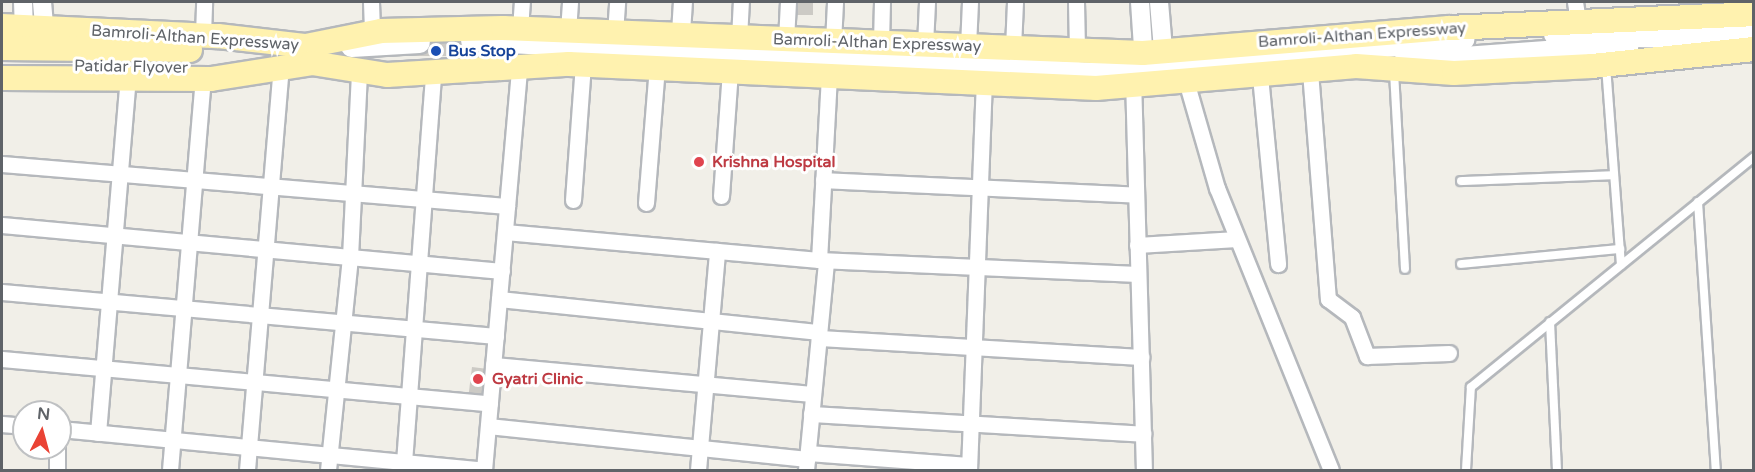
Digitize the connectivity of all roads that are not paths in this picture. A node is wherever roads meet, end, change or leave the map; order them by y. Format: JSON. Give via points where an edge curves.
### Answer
{"nodes":[{"id":1,"x":23,"y":2,"type":"edge"},
{"id":2,"x":42,"y":2,"type":"edge"},
{"id":3,"x":204,"y":2,"type":"edge"},
{"id":4,"x":371,"y":2,"type":"edge"},
{"id":5,"x":522,"y":2,"type":"edge"},
{"id":6,"x":570,"y":2,"type":"edge"},
{"id":7,"x":617,"y":2,"type":"edge"},
{"id":8,"x":683,"y":2,"type":"edge"},
{"id":9,"x":741,"y":2,"type":"edge"},
{"id":10,"x":788,"y":2,"type":"edge"},
{"id":11,"x":835,"y":2,"type":"edge"},
{"id":12,"x":882,"y":2,"type":"edge"},
{"id":13,"x":927,"y":2,"type":"edge"},
{"id":14,"x":970,"y":2,"type":"edge"},
{"id":15,"x":1015,"y":2,"type":"edge"},
{"id":16,"x":1076,"y":2,"type":"edge"},
{"id":17,"x":1140,"y":2,"type":"edge"},
{"id":18,"x":1159,"y":2,"type":"edge"},
{"id":19,"x":1576,"y":12,"type":"edge"},
{"id":20,"x":1754,"y":14,"type":"edge"},
{"id":21,"x":23,"y":27,"type":"edge"},
{"id":22,"x":520,"y":29,"type":"junction"},
{"id":23,"x":1754,"y":31,"type":"edge"},
{"id":24,"x":372,"y":33,"type":"junction"},
{"id":25,"x":615,"y":33,"type":"junction"},
{"id":26,"x":739,"y":38,"type":"junction"},
{"id":27,"x":274,"y":40,"type":"joint"},
{"id":28,"x":786,"y":40,"type":"junction"},
{"id":29,"x":833,"y":42,"type":"junction"},
{"id":30,"x":880,"y":43,"type":"junction"},
{"id":31,"x":925,"y":45,"type":"junction"},
{"id":32,"x":968,"y":46,"type":"junction"},
{"id":33,"x":2,"y":48,"type":"edge"},
{"id":34,"x":574,"y":48,"type":"junction"},
{"id":35,"x":1013,"y":48,"type":"junction"},
{"id":36,"x":1754,"y":49,"type":"edge"},
{"id":37,"x":1077,"y":50,"type":"junction"},
{"id":38,"x":681,"y":52,"type":"junction"},
{"id":39,"x":309,"y":54,"type":"junction"},
{"id":40,"x":209,"y":58,"type":"junction"},
{"id":41,"x":1606,"y":65,"type":"junction"},
{"id":42,"x":2,"y":66,"type":"edge"},
{"id":43,"x":657,"y":68,"type":"junction"},
{"id":44,"x":1156,"y":69,"type":"junction"},
{"id":45,"x":1394,"y":69,"type":"junction"},
{"id":46,"x":359,"y":70,"type":"junction"},
{"id":47,"x":519,"y":70,"type":"junction"},
{"id":48,"x":730,"y":70,"type":"junction"},
{"id":49,"x":271,"y":71,"type":"junction"},
{"id":50,"x":1310,"y":71,"type":"junction"},
{"id":51,"x":433,"y":74,"type":"junction"},
{"id":52,"x":829,"y":74,"type":"junction"},
{"id":53,"x":1260,"y":76,"type":"junction"},
{"id":54,"x":2,"y":78,"type":"edge"},
{"id":55,"x":128,"y":79,"type":"junction"},
{"id":56,"x":984,"y":81,"type":"junction"},
{"id":57,"x":1754,"y":158,"type":"edge"},
{"id":58,"x":2,"y":164,"type":"edge"},
{"id":59,"x":122,"y":174,"type":"junction"},
{"id":60,"x":1614,"y":176,"type":"junction"},
{"id":61,"x":195,"y":180,"type":"junction"},
{"id":62,"x":823,"y":180,"type":"junction"},
{"id":63,"x":1461,"y":181,"type":"dead end"},
{"id":64,"x":273,"y":187,"type":"junction"},
{"id":65,"x":980,"y":191,"type":"junction"},
{"id":66,"x":353,"y":193,"type":"junction"},
{"id":67,"x":1136,"y":195,"type":"junction"},
{"id":68,"x":721,"y":196,"type":"dead end"},
{"id":69,"x":426,"y":199,"type":"junction"},
{"id":70,"x":573,"y":200,"type":"dead end"},
{"id":71,"x":1698,"y":202,"type":"junction"},
{"id":72,"x":646,"y":203,"type":"dead end"},
{"id":73,"x":507,"y":206,"type":"junction"},
{"id":74,"x":2,"y":225,"type":"edge"},
{"id":75,"x":505,"y":231,"type":"junction"},
{"id":76,"x":118,"y":236,"type":"junction"},
{"id":77,"x":1237,"y":239,"type":"junction"},
{"id":78,"x":190,"y":243,"type":"junction"},
{"id":79,"x":1137,"y":245,"type":"junction"},
{"id":80,"x":1620,"y":249,"type":"junction"},
{"id":81,"x":268,"y":250,"type":"junction"},
{"id":82,"x":717,"y":251,"type":"junction"},
{"id":83,"x":350,"y":257,"type":"junction"},
{"id":84,"x":822,"y":261,"type":"junction"},
{"id":85,"x":419,"y":263,"type":"junction"},
{"id":86,"x":1278,"y":264,"type":"dead end"},
{"id":87,"x":1461,"y":264,"type":"dead end"},
{"id":88,"x":1621,"y":264,"type":"junction"},
{"id":89,"x":1405,"y":268,"type":"dead end"},
{"id":90,"x":976,"y":270,"type":"junction"},
{"id":91,"x":502,"y":271,"type":"junction"},
{"id":92,"x":1138,"y":274,"type":"junction"},
{"id":93,"x":2,"y":292,"type":"edge"},
{"id":94,"x":499,"y":299,"type":"junction"},
{"id":95,"x":112,"y":302,"type":"junction"},
{"id":96,"x":185,"y":308,"type":"junction"},
{"id":97,"x":264,"y":315,"type":"junction"},
{"id":98,"x":712,"y":321,"type":"junction"},
{"id":99,"x":343,"y":322,"type":"junction"},
{"id":100,"x":1550,"y":322,"type":"junction"},
{"id":101,"x":414,"y":328,"type":"junction"},
{"id":102,"x":819,"y":335,"type":"junction"},
{"id":103,"x":496,"y":336,"type":"junction"},
{"id":104,"x":974,"y":348,"type":"junction"},
{"id":105,"x":1449,"y":353,"type":"dead end"},
{"id":106,"x":1141,"y":357,"type":"junction"},
{"id":107,"x":2,"y":359,"type":"edge"},
{"id":108,"x":494,"y":365,"type":"junction"},
{"id":109,"x":104,"y":368,"type":"junction"},
{"id":110,"x":179,"y":375,"type":"junction"},
{"id":111,"x":257,"y":382,"type":"junction"},
{"id":112,"x":706,"y":385,"type":"junction"},
{"id":113,"x":336,"y":389,"type":"junction"},
{"id":114,"x":813,"y":394,"type":"junction"},
{"id":115,"x":412,"y":396,"type":"junction"},
{"id":116,"x":490,"y":403,"type":"junction"},
{"id":117,"x":812,"y":414,"type":"junction"},
{"id":118,"x":970,"y":424,"type":"junction"},
{"id":119,"x":488,"y":426,"type":"junction"},
{"id":120,"x":72,"y":430,"type":"edge"},
{"id":121,"x":98,"y":433,"type":"junction"},
{"id":122,"x":1143,"y":434,"type":"junction"},
{"id":123,"x":173,"y":440,"type":"junction"},
{"id":124,"x":250,"y":448,"type":"junction"},
{"id":125,"x":699,"y":448,"type":"junction"},
{"id":126,"x":807,"y":461,"type":"edge"},
{"id":127,"x":404,"y":462,"type":"junction"},
{"id":128,"x":329,"y":463,"type":"edge"},
{"id":129,"x":969,"y":468,"type":"edge"},
{"id":130,"x":484,"y":470,"type":"edge"},
{"id":131,"x":170,"y":471,"type":"edge"},
{"id":132,"x":248,"y":471,"type":"edge"},
{"id":133,"x":698,"y":471,"type":"edge"},
{"id":134,"x":1144,"y":471,"type":"edge"},
{"id":135,"x":1331,"y":471,"type":"edge"},
{"id":136,"x":1466,"y":471,"type":"edge"},
{"id":137,"x":1557,"y":471,"type":"edge"},
{"id":138,"x":1716,"y":471,"type":"edge"}],
"edges":[{"from":1,"to":21,"type":"street"},
{"from":2,"to":21,"type":"street"},
{"from":3,"to":40,"type":"street"},
{"from":4,"to":24,"type":"street"},
{"from":5,"to":22,"type":"street"},
{"from":6,"to":34,"type":"street"},
{"from":7,"to":25,"type":"street"},
{"from":8,"to":38,"type":"street"},
{"from":9,"to":26,"type":"street"},
{"from":10,"to":28,"type":"street"},
{"from":11,"to":29,"type":"street"},
{"from":12,"to":30,"type":"street"},
{"from":13,"to":31,"type":"street"},
{"from":14,"to":32,"type":"street"},
{"from":15,"to":35,"type":"street"},
{"from":16,"to":37,"type":"street"},
{"from":17,"to":44,"type":"street"},
{"from":18,"to":44,"type":"street"},
{"from":19,"to":20,"type":"main road","name":"Bamroli-Althan Expressway"},
{"from":19,"to":44,"type":"main road","name":"Bamroli-Althan Expressway"},
{"from":21,"to":40,"type":"main road","name":"Bamroli-Althan Expressway"},
{"from":22,"to":24,"type":"main road","name":"Bamroli-Althan Expressway"},
{"from":22,"to":34,"type":"main road","name":"Bamroli-Althan Expressway"},
{"from":23,"to":44,"type":"main road","name":"Bamroli-Althan Expressway","via":[[1675,37],[1585,51],[1450,58],[1359,50]]},
{"from":24,"to":39,"type":"main road","name":"Bamroli-Althan Expressway"},
{"from":25,"to":34,"type":"main road","name":"Bamroli-Althan Expressway"},
{"from":25,"to":38,"type":"main road","name":"Bamroli-Althan Expressway"},
{"from":26,"to":28,"type":"main road","name":"Bamroli-Althan Expressway"},
{"from":26,"to":38,"type":"main road","name":"Bamroli-Althan Expressway"},
{"from":27,"to":39,"type":"main road","name":"Bamroli-Althan Expressway"},
{"from":27,"to":40,"type":"main road","name":"Patidar Flyover"},
{"from":28,"to":29,"type":"main road","name":"Bamroli-Althan Expressway"},
{"from":29,"to":30,"type":"main road","name":"Bamroli-Althan Expressway"},
{"from":30,"to":31,"type":"main road","name":"Bamroli-Althan Expressway"},
{"from":31,"to":32,"type":"main road","name":"Bamroli-Althan Expressway"},
{"from":32,"to":35,"type":"main road","name":"Bamroli-Althan Expressway"},
{"from":33,"to":40,"type":"main road","name":"Patidar Flyover"},
{"from":34,"to":38,"type":"main road","name":"Bamroli-Althan Expressway"},
{"from":34,"to":39,"type":"main road","via":[[496,40]]},
{"from":34,"to":43,"type":"main road"},
{"from":34,"to":47,"type":"main road"},
{"from":34,"to":70,"type":"street"},
{"from":35,"to":37,"type":"main road","name":"Bamroli-Althan Expressway"},
{"from":36,"to":41,"type":"main road"},
{"from":37,"to":44,"type":"main road","name":"Bamroli-Althan Expressway"},
{"from":38,"to":43,"type":"main road"},
{"from":38,"to":44,"type":"main road","name":"Bamroli-Althan Expressway"},
{"from":38,"to":48,"type":"main road"},
{"from":39,"to":46,"type":"main road"},
{"from":39,"to":49,"type":"main road","name":"Patidar Flyover"},
{"from":40,"to":42,"type":"main road","name":"Patidar Flyover"},
{"from":40,"to":49,"type":"main road","name":"Patidar Flyover"},
{"from":40,"to":55,"type":"main road"},
{"from":40,"to":61,"type":"street"},
{"from":41,"to":45,"type":"main road","via":[[1454,73]]},
{"from":41,"to":60,"type":"lane"},
{"from":43,"to":72,"type":"street"},
{"from":44,"to":53,"type":"main road"},
{"from":44,"to":56,"type":"main road"},
{"from":44,"to":67,"type":"street"},
{"from":44,"to":77,"type":"street"},
{"from":45,"to":50,"type":"main road"},
{"from":45,"to":89,"type":"lane"},
{"from":46,"to":51,"type":"main road"},
{"from":46,"to":66,"type":"street"},
{"from":47,"to":51,"type":"main road"},
{"from":47,"to":73,"type":"street"},
{"from":48,"to":52,"type":"main road"},
{"from":48,"to":68,"type":"street"},
{"from":49,"to":64,"type":"street"},
{"from":50,"to":53,"type":"main road"},
{"from":50,"to":105,"type":"street","via":[[1328,299],[1352,317],[1367,356]]},
{"from":51,"to":69,"type":"street"},
{"from":52,"to":56,"type":"main road"},
{"from":52,"to":62,"type":"street"},
{"from":53,"to":86,"type":"street"},
{"from":54,"to":55,"type":"main road"},
{"from":55,"to":59,"type":"street"},
{"from":56,"to":65,"type":"street"},
{"from":57,"to":71,"type":"lane"},
{"from":58,"to":59,"type":"street"},
{"from":59,"to":61,"type":"street"},
{"from":59,"to":76,"type":"street"},
{"from":60,"to":63,"type":"lane"},
{"from":60,"to":80,"type":"lane"},
{"from":61,"to":64,"type":"street"},
{"from":61,"to":78,"type":"street"},
{"from":62,"to":65,"type":"street"},
{"from":62,"to":84,"type":"street"},
{"from":64,"to":66,"type":"street"},
{"from":64,"to":81,"type":"street"},
{"from":65,"to":67,"type":"street"},
{"from":65,"to":90,"type":"street"},
{"from":66,"to":69,"type":"street"},
{"from":66,"to":83,"type":"street"},
{"from":67,"to":79,"type":"street"},
{"from":69,"to":73,"type":"street"},
{"from":69,"to":85,"type":"street"},
{"from":71,"to":88,"type":"lane"},
{"from":71,"to":138,"type":"lane"},
{"from":73,"to":75,"type":"street"},
{"from":74,"to":76,"type":"street"},
{"from":75,"to":82,"type":"street"},
{"from":75,"to":91,"type":"street"},
{"from":76,"to":78,"type":"street"},
{"from":76,"to":95,"type":"street"},
{"from":77,"to":79,"type":"street"},
{"from":77,"to":135,"type":"street"},
{"from":78,"to":81,"type":"street"},
{"from":78,"to":96,"type":"street"},
{"from":79,"to":92,"type":"street"},
{"from":80,"to":87,"type":"lane"},
{"from":80,"to":88,"type":"lane"},
{"from":81,"to":83,"type":"street"},
{"from":81,"to":97,"type":"street"},
{"from":82,"to":84,"type":"street"},
{"from":82,"to":98,"type":"street"},
{"from":83,"to":85,"type":"street"},
{"from":83,"to":99,"type":"street"},
{"from":84,"to":90,"type":"street"},
{"from":84,"to":102,"type":"street"},
{"from":85,"to":91,"type":"street"},
{"from":85,"to":101,"type":"street"},
{"from":88,"to":100,"type":"lane"},
{"from":90,"to":92,"type":"street"},
{"from":90,"to":104,"type":"street"},
{"from":91,"to":94,"type":"street"},
{"from":92,"to":106,"type":"street"},
{"from":93,"to":95,"type":"street"},
{"from":94,"to":98,"type":"street"},
{"from":94,"to":103,"type":"street"},
{"from":95,"to":96,"type":"street"},
{"from":95,"to":109,"type":"street"},
{"from":96,"to":97,"type":"street"},
{"from":96,"to":110,"type":"street"},
{"from":97,"to":99,"type":"street"},
{"from":97,"to":111,"type":"street"},
{"from":98,"to":102,"type":"street"},
{"from":98,"to":112,"type":"street"},
{"from":99,"to":101,"type":"street"},
{"from":99,"to":113,"type":"street"},
{"from":100,"to":136,"type":"lane","via":[[1471,387],[1466,399]]},
{"from":100,"to":137,"type":"lane"},
{"from":101,"to":103,"type":"street"},
{"from":101,"to":115,"type":"street"},
{"from":102,"to":104,"type":"street"},
{"from":102,"to":114,"type":"street"},
{"from":103,"to":108,"type":"street"},
{"from":104,"to":106,"type":"street"},
{"from":104,"to":118,"type":"street"},
{"from":106,"to":122,"type":"street"},
{"from":107,"to":109,"type":"street"},
{"from":108,"to":112,"type":"street"},
{"from":108,"to":116,"type":"street"},
{"from":109,"to":110,"type":"street"},
{"from":109,"to":121,"type":"street"},
{"from":110,"to":111,"type":"street"},
{"from":110,"to":123,"type":"street"},
{"from":111,"to":113,"type":"street"},
{"from":111,"to":124,"type":"street"},
{"from":112,"to":114,"type":"street"},
{"from":112,"to":125,"type":"street"},
{"from":113,"to":115,"type":"street"},
{"from":113,"to":128,"type":"street"},
{"from":114,"to":117,"type":"street"},
{"from":115,"to":116,"type":"street"},
{"from":115,"to":127,"type":"street"},
{"from":116,"to":119,"type":"street"},
{"from":117,"to":118,"type":"street"},
{"from":117,"to":126,"type":"street"},
{"from":118,"to":122,"type":"street"},
{"from":118,"to":129,"type":"street"},
{"from":119,"to":125,"type":"street"},
{"from":119,"to":130,"type":"street"},
{"from":120,"to":121,"type":"street"},
{"from":121,"to":123,"type":"street"},
{"from":122,"to":134,"type":"street"},
{"from":123,"to":124,"type":"street"},
{"from":123,"to":131,"type":"street"},
{"from":124,"to":128,"type":"street"},
{"from":124,"to":132,"type":"street"},
{"from":125,"to":126,"type":"street"},
{"from":125,"to":133,"type":"street"},
{"from":126,"to":129,"type":"street"},
{"from":127,"to":128,"type":"street"},
{"from":127,"to":130,"type":"street"}]}
